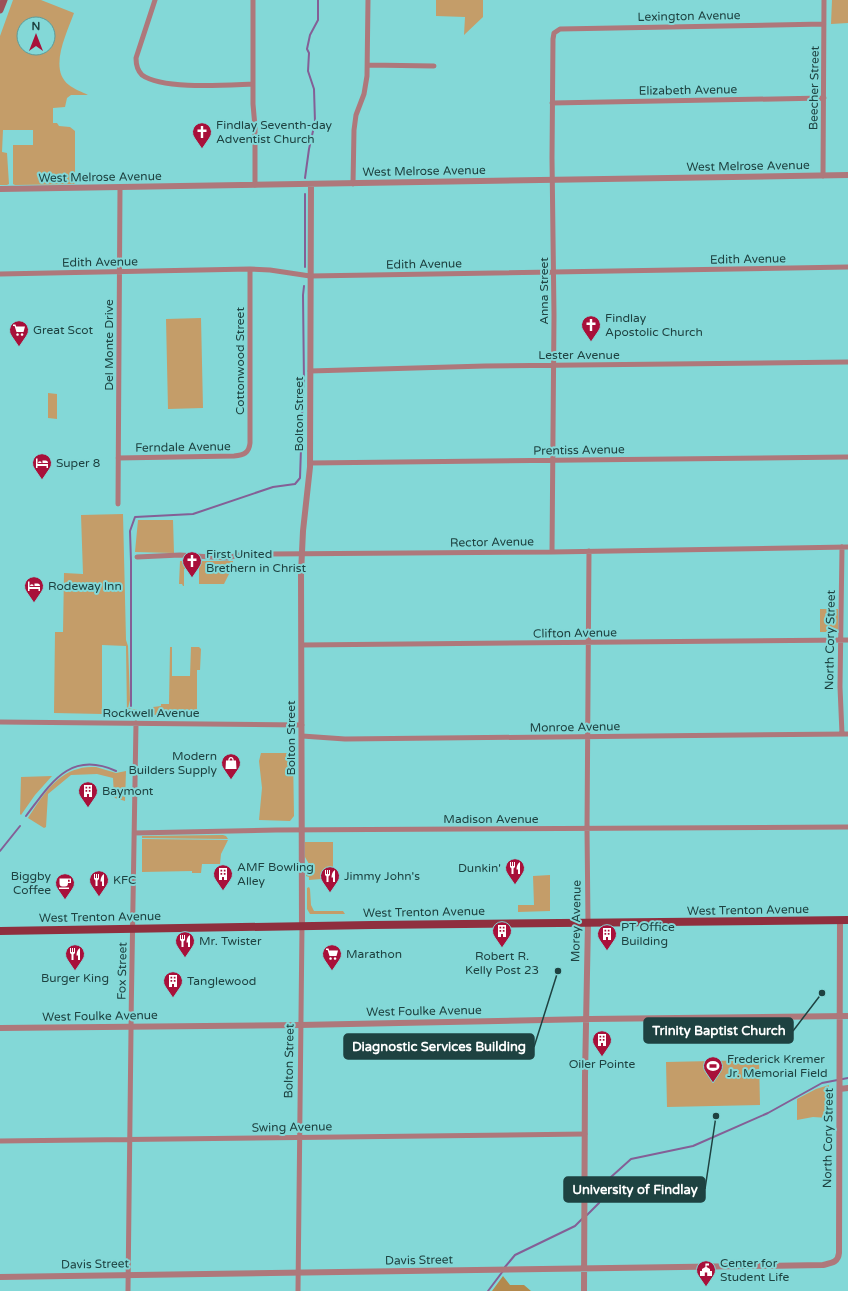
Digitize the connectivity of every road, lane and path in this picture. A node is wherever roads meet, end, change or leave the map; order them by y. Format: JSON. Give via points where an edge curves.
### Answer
{"nodes":[{"id":1,"x":4,"y":0,"type":"edge"},
{"id":2,"x":155,"y":0,"type":"edge"},
{"id":3,"x":253,"y":0,"type":"edge"},
{"id":4,"x":368,"y":0,"type":"edge"},
{"id":5,"x":824,"y":0,"type":"edge"},
{"id":6,"x":0,"y":10,"type":"edge"},
{"id":7,"x":824,"y":24,"type":"junction"},
{"id":8,"x":555,"y":31,"type":"joint"},
{"id":9,"x":368,"y":65,"type":"junction"},
{"id":10,"x":434,"y":66,"type":"dead end"},
{"id":11,"x":253,"y":84,"type":"junction"},
{"id":12,"x":824,"y":98,"type":"junction"},
{"id":13,"x":552,"y":103,"type":"junction"},
{"id":14,"x":848,"y":175,"type":"edge"},
{"id":15,"x":823,"y":176,"type":"junction"},
{"id":16,"x":553,"y":180,"type":"junction"},
{"id":17,"x":311,"y":184,"type":"junction"},
{"id":18,"x":353,"y":184,"type":"junction"},
{"id":19,"x":255,"y":186,"type":"junction"},
{"id":20,"x":120,"y":187,"type":"junction"},
{"id":21,"x":0,"y":189,"type":"edge"},
{"id":22,"x":848,"y":267,"type":"edge"},
{"id":23,"x":250,"y":269,"type":"junction"},
{"id":24,"x":119,"y":272,"type":"junction"},
{"id":25,"x":554,"y":272,"type":"junction"},
{"id":26,"x":0,"y":274,"type":"edge"},
{"id":27,"x":310,"y":276,"type":"junction"},
{"id":28,"x":848,"y":362,"type":"edge"},
{"id":29,"x":554,"y":365,"type":"junction"},
{"id":30,"x":310,"y":371,"type":"junction"},
{"id":31,"x":248,"y":452,"type":"joint"},
{"id":32,"x":848,"y":456,"type":"edge"},
{"id":33,"x":118,"y":458,"type":"junction"},
{"id":34,"x":552,"y":460,"type":"junction"},
{"id":35,"x":310,"y":463,"type":"junction"},
{"id":36,"x":118,"y":504,"type":"dead end"},
{"id":37,"x":845,"y":547,"type":"edge"},
{"id":38,"x":590,"y":551,"type":"junction"},
{"id":39,"x":552,"y":552,"type":"junction"},
{"id":40,"x":302,"y":554,"type":"junction"},
{"id":41,"x":137,"y":557,"type":"dead end"},
{"id":42,"x":845,"y":640,"type":"edge"},
{"id":43,"x":588,"y":643,"type":"junction"},
{"id":44,"x":302,"y":645,"type":"junction"},
{"id":45,"x":0,"y":722,"type":"edge"},
{"id":46,"x":136,"y":723,"type":"junction"},
{"id":47,"x":302,"y":725,"type":"junction"},
{"id":48,"x":842,"y":734,"type":"junction"},
{"id":49,"x":848,"y":734,"type":"edge"},
{"id":50,"x":302,"y":736,"type":"junction"},
{"id":51,"x":588,"y":737,"type":"junction"},
{"id":52,"x":848,"y":827,"type":"edge"},
{"id":53,"x":587,"y":829,"type":"junction"},
{"id":54,"x":302,"y":830,"type":"junction"},
{"id":55,"x":134,"y":833,"type":"junction"},
{"id":56,"x":844,"y":920,"type":"edge"},
{"id":57,"x":588,"y":922,"type":"junction"},
{"id":58,"x":302,"y":926,"type":"junction"},
{"id":59,"x":133,"y":929,"type":"junction"},
{"id":60,"x":0,"y":931,"type":"edge"},
{"id":61,"x":840,"y":1015,"type":"junction"},
{"id":62,"x":848,"y":1016,"type":"edge"},
{"id":63,"x":586,"y":1019,"type":"junction"},
{"id":64,"x":300,"y":1025,"type":"junction"},
{"id":65,"x":131,"y":1026,"type":"junction"},
{"id":66,"x":0,"y":1028,"type":"edge"},
{"id":67,"x":840,"y":1086,"type":"junction"},
{"id":68,"x":848,"y":1088,"type":"edge"},
{"id":69,"x":585,"y":1134,"type":"junction"},
{"id":70,"x":299,"y":1138,"type":"junction"},
{"id":71,"x":129,"y":1140,"type":"junction"},
{"id":72,"x":0,"y":1141,"type":"edge"},
{"id":73,"x":837,"y":1260,"type":"joint"},
{"id":74,"x":584,"y":1268,"type":"junction"},
{"id":75,"x":298,"y":1273,"type":"junction"},
{"id":76,"x":128,"y":1274,"type":"junction"},
{"id":77,"x":0,"y":1277,"type":"edge"},
{"id":78,"x":128,"y":1291,"type":"edge"},
{"id":79,"x":298,"y":1291,"type":"edge"},
{"id":80,"x":584,"y":1291,"type":"edge"}],
"edges":[{"from":1,"to":6,"type":"main road"},
{"from":2,"to":11,"type":"street","via":[[136,58],[136,67],[142,74],[159,81],[177,84]]},
{"from":3,"to":11,"type":"street"},
{"from":4,"to":9,"type":"street"},
{"from":5,"to":7,"type":"street","name":"Beecher Street"},
{"from":7,"to":8,"type":"street","name":"Lexington Avenue"},
{"from":7,"to":12,"type":"street","name":"Beecher Street"},
{"from":8,"to":13,"type":"street","name":"Anna Street"},
{"from":9,"to":10,"type":"street"},
{"from":9,"to":18,"type":"street","via":[[366,85],[354,130]]},
{"from":11,"to":19,"type":"street"},
{"from":12,"to":13,"type":"street","name":"Elizabeth Avenue"},
{"from":12,"to":15,"type":"street","name":"Beecher Street"},
{"from":13,"to":16,"type":"street","name":"Anna Street"},
{"from":14,"to":15,"type":"street","name":"West Melrose Avenue"},
{"from":15,"to":16,"type":"street","name":"West Melrose Avenue"},
{"from":16,"to":18,"type":"street","name":"West Melrose Avenue"},
{"from":16,"to":25,"type":"street","name":"Anna Street"},
{"from":17,"to":18,"type":"street","name":"West Melrose Avenue"},
{"from":17,"to":19,"type":"street","name":"West Melrose Avenue"},
{"from":17,"to":27,"type":"street","name":"Bolton Street"},
{"from":19,"to":20,"type":"street","name":"West Melrose Avenue"},
{"from":20,"to":21,"type":"street","name":"West Melrose Avenue"},
{"from":20,"to":24,"type":"street","name":"Del Monte Drive"},
{"from":22,"to":25,"type":"street","name":"Edith Avenue"},
{"from":23,"to":24,"type":"street","name":"Edith Avenue"},
{"from":23,"to":27,"type":"street","name":"Edith Avenue"},
{"from":23,"to":31,"type":"street","name":"Cottonwood Street"},
{"from":24,"to":26,"type":"street","name":"Edith Avenue"},
{"from":24,"to":33,"type":"street","name":"Del Monte Drive"},
{"from":25,"to":27,"type":"street","name":"Edith Avenue"},
{"from":25,"to":29,"type":"street","name":"Anna Street"},
{"from":27,"to":30,"type":"street","name":"Bolton Street"},
{"from":28,"to":29,"type":"street","name":"Lester Avenue"},
{"from":29,"to":30,"type":"street","name":"Lester Avenue"},
{"from":29,"to":34,"type":"street","name":"Anna Street"},
{"from":30,"to":35,"type":"street","name":"Bolton Street"},
{"from":31,"to":33,"type":"street","name":"Ferndale Avenue","via":[[234,456]]},
{"from":32,"to":34,"type":"street","name":"Prentiss Avenue"},
{"from":33,"to":36,"type":"street","name":"Del Monte Drive"},
{"from":34,"to":35,"type":"street","name":"Prentiss Avenue"},
{"from":34,"to":39,"type":"street","name":"Anna Street"},
{"from":35,"to":40,"type":"street","name":"Bolton Street"},
{"from":37,"to":38,"type":"street","name":"Rector Avenue"},
{"from":37,"to":42,"type":"street","name":"North Cory Street"},
{"from":38,"to":39,"type":"street","name":"Rector Avenue"},
{"from":38,"to":43,"type":"street","name":"Morey Avenue"},
{"from":39,"to":40,"type":"street","name":"Rector Avenue"},
{"from":40,"to":41,"type":"street","name":"Rector Avenue","via":[[238,555],[227,558],[180,555]]},
{"from":40,"to":44,"type":"street","name":"Bolton Street"},
{"from":42,"to":43,"type":"street","name":"Clifton Avenue"},
{"from":42,"to":48,"type":"street","name":"North Cory Street","via":[[840,687]]},
{"from":43,"to":44,"type":"street","name":"Clifton Avenue"},
{"from":43,"to":51,"type":"street","name":"Morey Avenue"},
{"from":44,"to":47,"type":"street","name":"Bolton Street"},
{"from":45,"to":46,"type":"street","name":"Rockwell Avenue"},
{"from":46,"to":47,"type":"street","name":"Rockwell Avenue"},
{"from":46,"to":55,"type":"street","name":"Fox Street"},
{"from":47,"to":50,"type":"street","name":"Bolton Street"},
{"from":48,"to":49,"type":"street","name":"Monroe Avenue"},
{"from":48,"to":51,"type":"street","name":"Monroe Avenue"},
{"from":50,"to":51,"type":"street","name":"Monroe Avenue","via":[[342,739]]},
{"from":50,"to":54,"type":"street","name":"Bolton Street"},
{"from":51,"to":53,"type":"street","name":"Morey Avenue"},
{"from":52,"to":53,"type":"street","name":"Madison Avenue"},
{"from":53,"to":54,"type":"street","name":"Madison Avenue"},
{"from":53,"to":57,"type":"street","name":"Morey Avenue"},
{"from":54,"to":55,"type":"street","name":"Madison Avenue"},
{"from":54,"to":58,"type":"street","name":"Bolton Street"},
{"from":55,"to":59,"type":"street","name":"Fox Street"},
{"from":56,"to":57,"type":"main road","name":"West Trenton Avenue"},
{"from":56,"to":61,"type":"street","name":"North Cory Street"},
{"from":57,"to":58,"type":"main road","name":"West Trenton Avenue"},
{"from":57,"to":63,"type":"street","name":"Morey Avenue"},
{"from":58,"to":59,"type":"main road","name":"West Trenton Avenue"},
{"from":58,"to":64,"type":"street","name":"Bolton Street"},
{"from":59,"to":60,"type":"main road","name":"West Trenton Avenue"},
{"from":59,"to":65,"type":"street","name":"Fox Street"},
{"from":61,"to":62,"type":"street","name":"West Foulke Avenue"},
{"from":61,"to":63,"type":"street","name":"West Foulke Avenue"},
{"from":61,"to":67,"type":"street","name":"North Cory Street"},
{"from":63,"to":64,"type":"street","name":"West Foulke Avenue"},
{"from":63,"to":69,"type":"street","name":"Morey Avenue"},
{"from":64,"to":65,"type":"street","name":"West Foulke Avenue"},
{"from":64,"to":70,"type":"street","name":"Bolton Street"},
{"from":65,"to":66,"type":"street","name":"West Foulke Avenue"},
{"from":65,"to":71,"type":"street","name":"Fox Street"},
{"from":67,"to":68,"type":"street"},
{"from":67,"to":73,"type":"street","name":"North Cory Street"},
{"from":69,"to":70,"type":"street","name":"Swing Avenue"},
{"from":69,"to":74,"type":"street","name":"Morey Avenue"},
{"from":70,"to":71,"type":"street","name":"Swing Avenue"},
{"from":70,"to":75,"type":"street","name":"Bolton Street"},
{"from":71,"to":72,"type":"street","name":"Swing Avenue"},
{"from":71,"to":76,"type":"street","name":"Fox Street"},
{"from":73,"to":74,"type":"street","name":"Davis Street","via":[[822,1265]]},
{"from":74,"to":75,"type":"street","name":"Davis Street"},
{"from":74,"to":80,"type":"street","name":"Morey Avenue"},
{"from":75,"to":76,"type":"street","name":"Davis Street"},
{"from":75,"to":79,"type":"street","name":"Bolton Street"},
{"from":76,"to":77,"type":"street","name":"Davis Street"},
{"from":76,"to":78,"type":"street","name":"Fox Street"}]}
